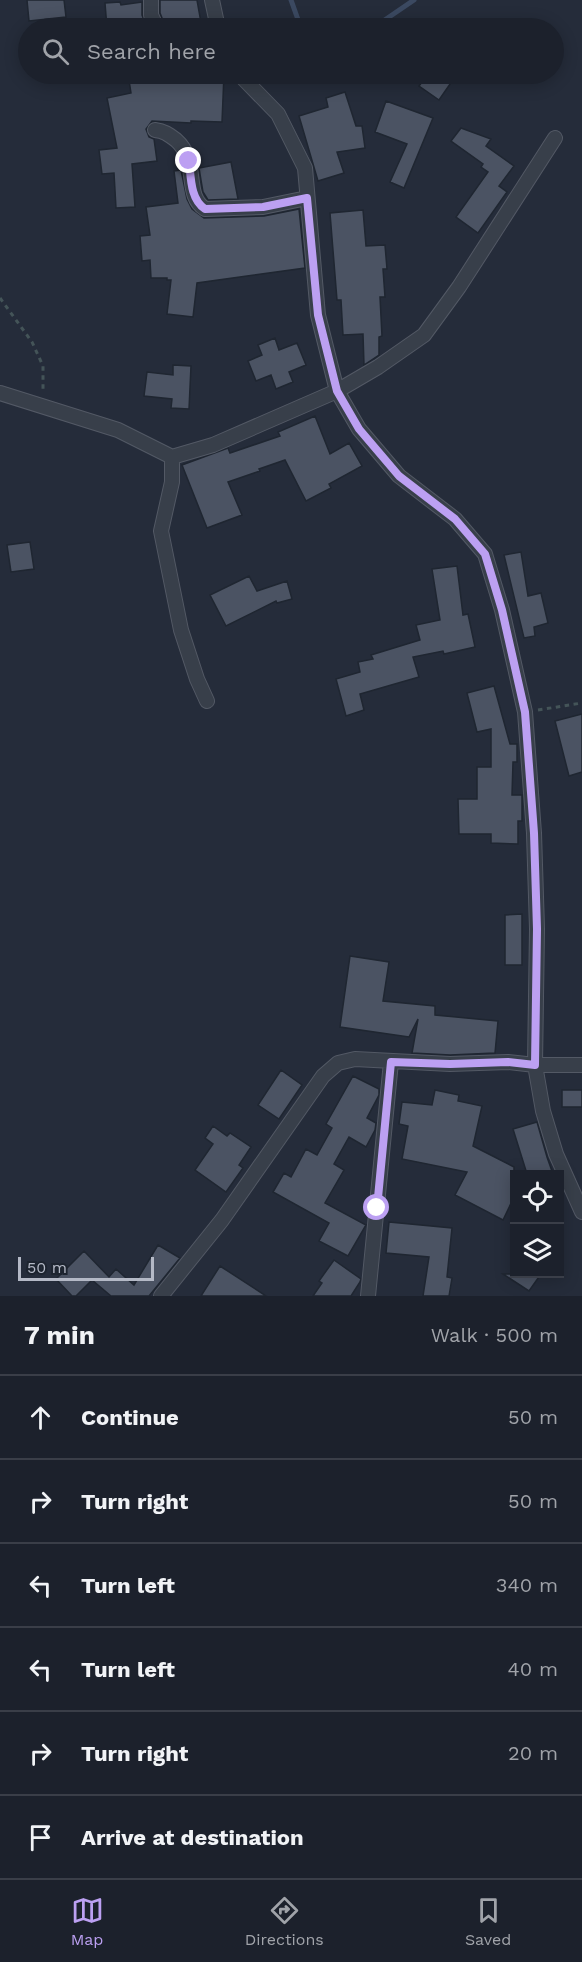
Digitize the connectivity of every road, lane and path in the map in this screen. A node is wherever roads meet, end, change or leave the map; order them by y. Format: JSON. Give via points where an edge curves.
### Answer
{"nodes":[{"id":1,"x":151,"y":0,"type":"edge"},
{"id":2,"x":212,"y":0,"type":"edge"},
{"id":3,"x":152,"y":18,"type":"edge"},
{"id":4,"x":216,"y":18,"type":"edge"},
{"id":5,"x":249,"y":84,"type":"edge"},
{"id":6,"x":155,"y":130,"type":"dead end"},
{"id":7,"x":555,"y":138,"type":"dead end"},
{"id":8,"x":307,"y":198,"type":"junction"},
{"id":9,"x":0,"y":298,"type":"edge"},
{"id":10,"x":337,"y":391,"type":"junction"},
{"id":11,"x":0,"y":393,"type":"edge"},
{"id":12,"x":43,"y":405,"type":"junction"},
{"id":13,"x":172,"y":457,"type":"junction"},
{"id":14,"x":207,"y":701,"type":"dead end"},
{"id":15,"x":582,"y":703,"type":"edge"},
{"id":16,"x":525,"y":712,"type":"junction"},
{"id":17,"x":391,"y":1062,"type":"junction"},
{"id":18,"x":535,"y":1065,"type":"junction"},
{"id":19,"x":582,"y":1065,"type":"edge"},
{"id":20,"x":582,"y":1212,"type":"edge"},
{"id":21,"x":161,"y":1296,"type":"edge"},
{"id":22,"x":368,"y":1296,"type":"edge"}],
"edges":[{"from":1,"to":3,"type":"street"},
{"from":2,"to":4,"type":"street"},
{"from":5,"to":8,"type":"street","via":[[278,114],[305,168]]},
{"from":6,"to":8,"type":"street","via":[[164,131],[183,147],[194,196],[205,209],[263,207]]},
{"from":7,"to":10,"type":"street","via":[[424,335]]},
{"from":8,"to":10,"type":"street","via":[[318,315]]},
{"from":9,"to":12,"type":"path","via":[[32,342],[43,366]]},
{"from":10,"to":13,"type":"street","via":[[213,445]]},
{"from":10,"to":16,"type":"street","via":[[359,429],[399,476],[455,519],[485,554]]},
{"from":11,"to":12,"type":"street"},
{"from":12,"to":13,"type":"street","via":[[118,430]]},
{"from":13,"to":14,"type":"street","via":[[172,482],[161,531],[181,630]]},
{"from":15,"to":16,"type":"path"},
{"from":16,"to":18,"type":"street","via":[[534,833]]},
{"from":17,"to":18,"type":"street"},
{"from":17,"to":21,"type":"street","via":[[355,1059],[338,1063],[323,1076],[222,1220]]},
{"from":17,"to":22,"type":"street"},
{"from":18,"to":19,"type":"street"},
{"from":18,"to":20,"type":"street","via":[[543,1112],[556,1154]]}]}
